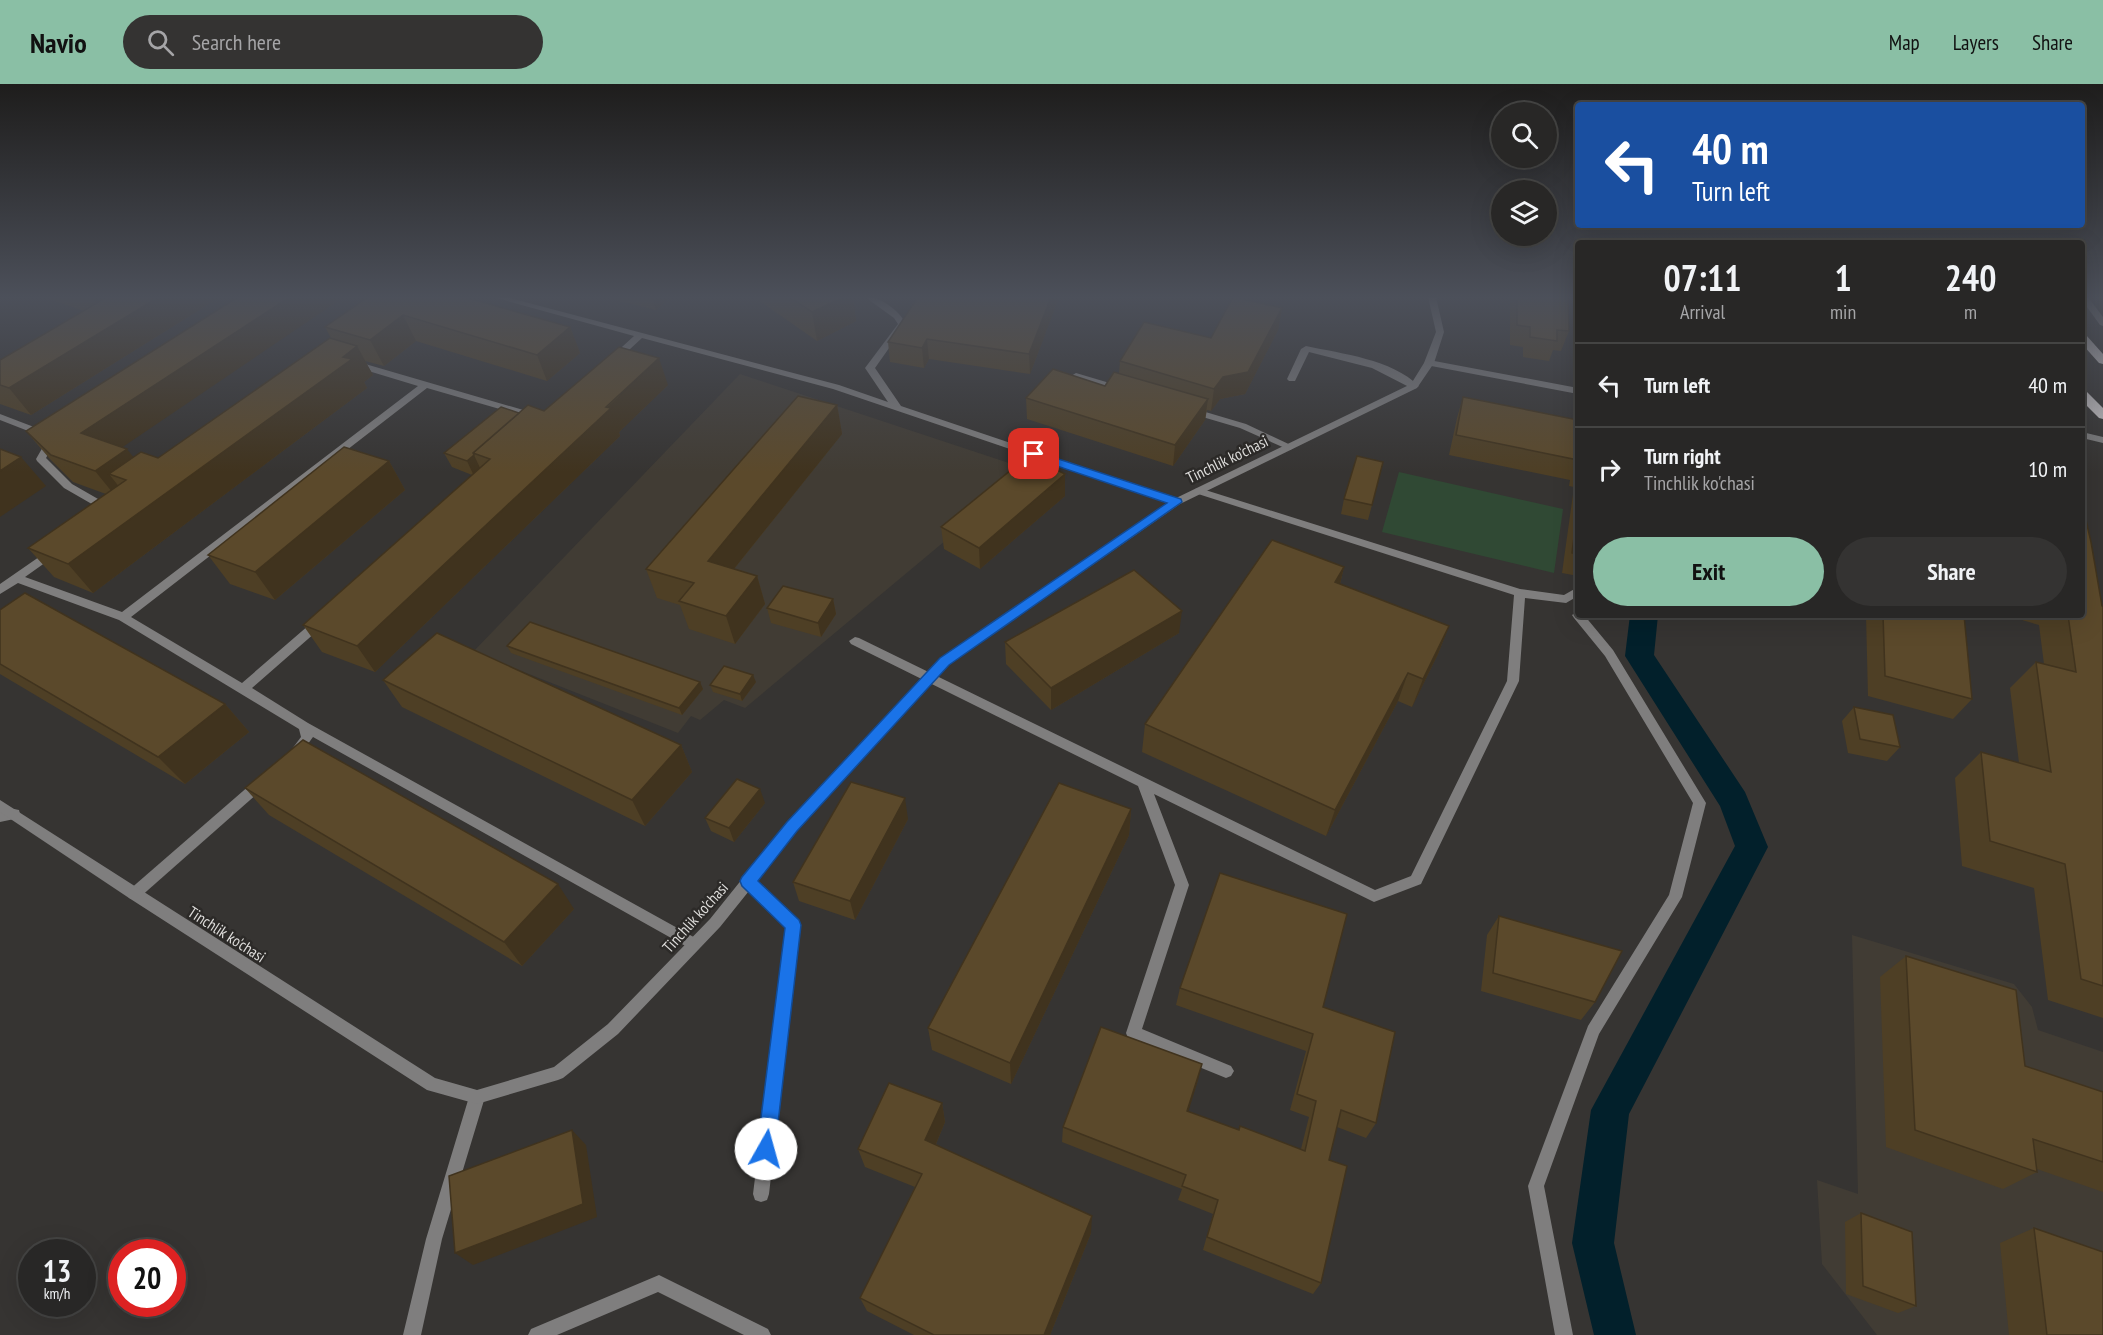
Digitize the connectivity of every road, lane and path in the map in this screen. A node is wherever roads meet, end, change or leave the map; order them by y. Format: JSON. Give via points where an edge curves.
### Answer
{"nodes":[{"id":1,"x":618,"y":355,"type":"edge"},
{"id":2,"x":717,"y":355,"type":"edge"},
{"id":3,"x":879,"y":355,"type":"edge"},
{"id":4,"x":1302,"y":355,"type":"edge"},
{"id":5,"x":1336,"y":355,"type":"edge"},
{"id":6,"x":1432,"y":355,"type":"edge"},
{"id":7,"x":348,"y":362,"type":"edge"},
{"id":8,"x":1429,"y":363,"type":"junction"},
{"id":9,"x":606,"y":366,"type":"edge"},
{"id":10,"x":1076,"y":376,"type":"edge"},
{"id":11,"x":1292,"y":379,"type":"dead end"},
{"id":12,"x":425,"y":385,"type":"junction"},
{"id":13,"x":1414,"y":386,"type":"junction"},
{"id":14,"x":1575,"y":390,"type":"edge"},
{"id":15,"x":1131,"y":393,"type":"edge"},
{"id":16,"x":2085,"y":397,"type":"edge"},
{"id":17,"x":897,"y":407,"type":"junction"},
{"id":18,"x":1187,"y":410,"type":"edge"},
{"id":19,"x":2103,"y":415,"type":"edge"},
{"id":20,"x":0,"y":417,"type":"edge"},
{"id":21,"x":547,"y":420,"type":"edge"},
{"id":22,"x":2085,"y":436,"type":"edge"},
{"id":23,"x":2103,"y":440,"type":"edge"},
{"id":24,"x":1290,"y":447,"type":"junction"},
{"id":25,"x":1199,"y":491,"type":"junction"},
{"id":26,"x":1176,"y":502,"type":"junction"},
{"id":27,"x":120,"y":503,"type":"edge"},
{"id":28,"x":111,"y":510,"type":"junction"},
{"id":29,"x":101,"y":517,"type":"edge"},
{"id":30,"x":63,"y":544,"type":"edge"},
{"id":31,"x":16,"y":578,"type":"junction"},
{"id":32,"x":0,"y":590,"type":"edge"},
{"id":33,"x":1520,"y":593,"type":"junction"},
{"id":34,"x":1575,"y":593,"type":"edge"},
{"id":35,"x":1566,"y":599,"type":"junction"},
{"id":36,"x":332,"y":611,"type":"edge"},
{"id":37,"x":1575,"y":611,"type":"edge"},
{"id":38,"x":123,"y":617,"type":"junction"},
{"id":39,"x":1580,"y":618,"type":"edge"},
{"id":40,"x":855,"y":641,"type":"dead end"},
{"id":41,"x":931,"y":677,"type":"junction"},
{"id":42,"x":243,"y":689,"type":"junction"},
{"id":43,"x":304,"y":726,"type":"junction"},
{"id":44,"x":288,"y":759,"type":"edge"},
{"id":45,"x":271,"y":774,"type":"edge"},
{"id":46,"x":1143,"y":782,"type":"junction"},
{"id":47,"x":0,"y":805,"type":"edge"},
{"id":48,"x":14,"y":814,"type":"junction"},
{"id":49,"x":0,"y":817,"type":"edge"},
{"id":50,"x":748,"y":881,"type":"junction"},
{"id":51,"x":134,"y":894,"type":"junction"},
{"id":52,"x":694,"y":944,"type":"junction"},
{"id":53,"x":1226,"y":1071,"type":"dead end"},
{"id":54,"x":477,"y":1097,"type":"junction"},
{"id":55,"x":761,"y":1194,"type":"dead end"},
{"id":56,"x":412,"y":1335,"type":"edge"},
{"id":57,"x":537,"y":1335,"type":"edge"},
{"id":58,"x":762,"y":1335,"type":"edge"},
{"id":59,"x":1564,"y":1335,"type":"edge"}],
"edges":[{"from":1,"to":9,"type":"street"},
{"from":2,"to":17,"type":"street"},
{"from":3,"to":17,"type":"street","via":[[870,368]]},
{"from":4,"to":11,"type":"street"},
{"from":5,"to":13,"type":"street","via":[[1372,363],[1395,372]]},
{"from":6,"to":8,"type":"street"},
{"from":7,"to":12,"type":"street"},
{"from":8,"to":13,"type":"street"},
{"from":8,"to":14,"type":"street"},
{"from":10,"to":15,"type":"street"},
{"from":12,"to":21,"type":"street"},
{"from":12,"to":38,"type":"street"},
{"from":13,"to":24,"type":"street","name":"Tinchlik ko'chasi"},
{"from":16,"to":19,"type":"main road"},
{"from":17,"to":26,"type":"street"},
{"from":18,"to":24,"type":"street","via":[[1243,426]]},
{"from":20,"to":28,"type":"street","via":[[56,435],[41,459],[68,486]]},
{"from":22,"to":23,"type":"street"},
{"from":24,"to":25,"type":"street","name":"Tinchlik ko'chasi"},
{"from":25,"to":26,"type":"street","name":"Tinchlik ko'chasi"},
{"from":25,"to":33,"type":"street"},
{"from":26,"to":41,"type":"street","name":"Tinchlik ko'chasi","via":[[945,662]]},
{"from":27,"to":28,"type":"street"},
{"from":28,"to":29,"type":"street"},
{"from":30,"to":31,"type":"street"},
{"from":31,"to":32,"type":"street"},
{"from":31,"to":38,"type":"street"},
{"from":33,"to":35,"type":"street"},
{"from":33,"to":46,"type":"street","via":[[1513,681],[1416,880],[1374,896]]},
{"from":34,"to":35,"type":"street"},
{"from":35,"to":37,"type":"street"},
{"from":36,"to":42,"type":"street"},
{"from":38,"to":42,"type":"street"},
{"from":39,"to":59,"type":"street","via":[[1609,653],[1700,803],[1676,897],[1593,1031],[1536,1186]]},
{"from":40,"to":41,"type":"street"},
{"from":41,"to":46,"type":"street"},
{"from":41,"to":50,"type":"street","name":"Tinchlik ko'chasi","via":[[792,827]]},
{"from":42,"to":43,"type":"street"},
{"from":43,"to":44,"type":"street","via":[[307,738]]},
{"from":43,"to":52,"type":"street"},
{"from":45,"to":51,"type":"street"},
{"from":46,"to":53,"type":"street","via":[[1182,885],[1133,1033]]},
{"from":47,"to":48,"type":"street","name":"Tinchlik ko'chasi"},
{"from":48,"to":49,"type":"street"},
{"from":48,"to":51,"type":"street","name":"Tinchlik ko'chasi"},
{"from":50,"to":52,"type":"street","name":"Tinchlik ko'chasi"},
{"from":50,"to":55,"type":"street","via":[[793,925]]},
{"from":51,"to":54,"type":"street","name":"Tinchlik ko'chasi","via":[[432,1085]]},
{"from":52,"to":54,"type":"street","name":"Tinchlik ko'chasi","via":[[613,1029],[558,1073]]},
{"from":54,"to":56,"type":"street","via":[[434,1239]]},
{"from":57,"to":58,"type":"street","via":[[659,1283]]}]}
